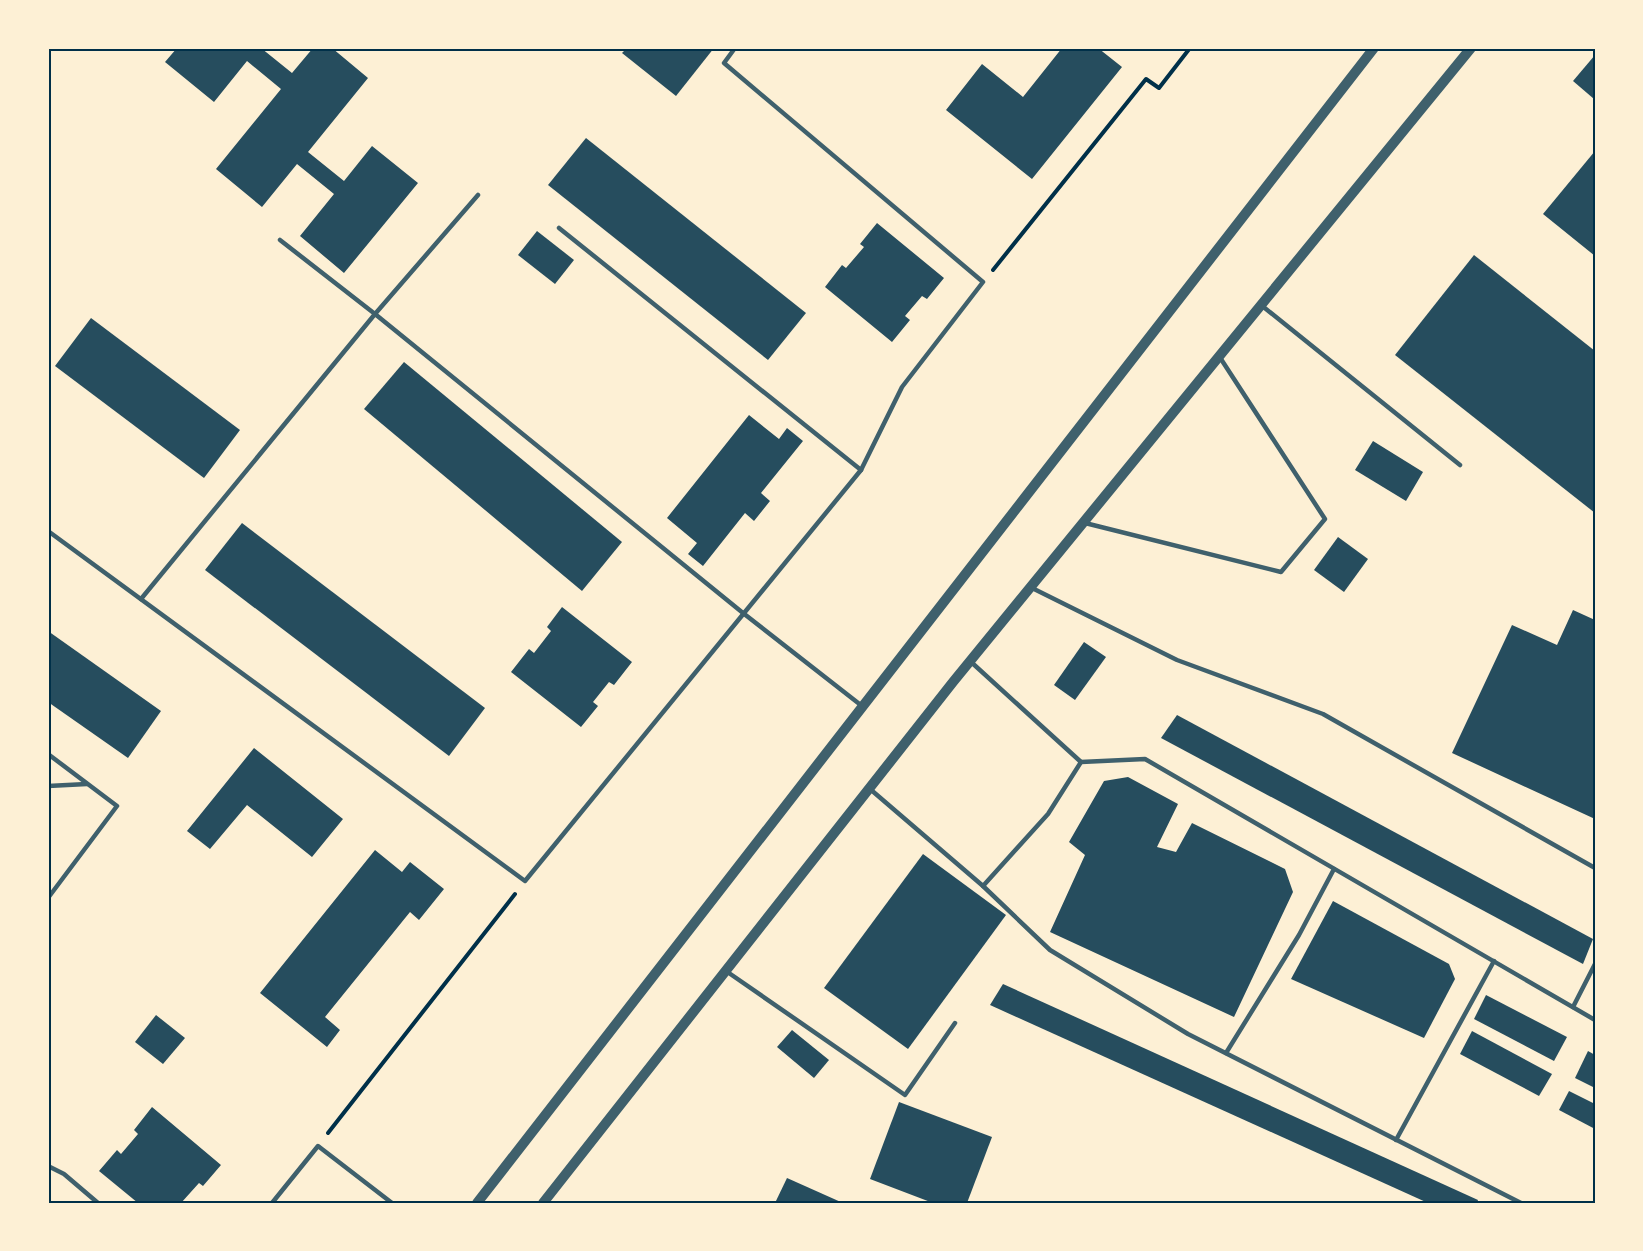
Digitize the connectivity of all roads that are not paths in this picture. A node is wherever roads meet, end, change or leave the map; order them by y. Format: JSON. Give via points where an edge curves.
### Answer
{"nodes":[{"id":1,"x":735,"y":48,"type":"edge"},
{"id":2,"x":1374,"y":48,"type":"edge"},
{"id":3,"x":1471,"y":48,"type":"edge"},
{"id":4,"x":478,"y":195,"type":"dead end"},
{"id":5,"x":558,"y":228,"type":"dead end"},
{"id":6,"x":280,"y":240,"type":"dead end"},
{"id":7,"x":1260,"y":304,"type":"junction"},
{"id":8,"x":375,"y":314,"type":"junction"},
{"id":9,"x":1218,"y":355,"type":"junction"},
{"id":10,"x":1460,"y":465,"type":"dead end"},
{"id":11,"x":861,"y":470,"type":"junction"},
{"id":12,"x":1082,"y":523,"type":"junction"},
{"id":13,"x":48,"y":531,"type":"edge"},
{"id":14,"x":1030,"y":587,"type":"junction"},
{"id":15,"x":141,"y":599,"type":"junction"},
{"id":16,"x":744,"y":613,"type":"junction"},
{"id":17,"x":970,"y":661,"type":"junction"},
{"id":18,"x":863,"y":706,"type":"junction"},
{"id":19,"x":48,"y":754,"type":"edge"},
{"id":20,"x":1081,"y":762,"type":"junction"},
{"id":21,"x":88,"y":784,"type":"junction"},
{"id":22,"x":48,"y":786,"type":"edge"},
{"id":23,"x":870,"y":789,"type":"junction"},
{"id":24,"x":1595,"y":868,"type":"edge"},
{"id":25,"x":1334,"y":869,"type":"junction"},
{"id":26,"x":983,"y":886,"type":"junction"},
{"id":27,"x":48,"y":898,"type":"edge"},
{"id":28,"x":1494,"y":961,"type":"junction"},
{"id":29,"x":1595,"y":964,"type":"edge"},
{"id":30,"x":726,"y":971,"type":"junction"},
{"id":31,"x":1573,"y":1007,"type":"junction"},
{"id":32,"x":1595,"y":1020,"type":"edge"},
{"id":33,"x":955,"y":1023,"type":"dead end"},
{"id":34,"x":1226,"y":1053,"type":"junction"},
{"id":35,"x":1396,"y":1140,"type":"junction"},
{"id":36,"x":48,"y":1166,"type":"edge"},
{"id":37,"x":98,"y":1203,"type":"edge"},
{"id":38,"x":272,"y":1203,"type":"edge"},
{"id":39,"x":392,"y":1203,"type":"edge"},
{"id":40,"x":477,"y":1203,"type":"edge"},
{"id":41,"x":543,"y":1203,"type":"edge"},
{"id":42,"x":1521,"y":1203,"type":"edge"}],
"edges":[{"from":1,"to":11,"type":"lane","via":[[724,63],[984,282],[902,387]]},
{"from":2,"to":18,"type":"street"},
{"from":3,"to":7,"type":"street"},
{"from":4,"to":8,"type":"lane"},
{"from":5,"to":11,"type":"lane"},
{"from":6,"to":8,"type":"lane"},
{"from":7,"to":9,"type":"street"},
{"from":7,"to":10,"type":"lane"},
{"from":8,"to":15,"type":"lane"},
{"from":8,"to":16,"type":"lane"},
{"from":9,"to":12,"type":"street"},
{"from":9,"to":12,"type":"lane","via":[[1325,519],[1281,572]]},
{"from":11,"to":16,"type":"lane"},
{"from":12,"to":14,"type":"street"},
{"from":13,"to":15,"type":"lane"},
{"from":14,"to":17,"type":"street"},
{"from":14,"to":24,"type":"lane","via":[[1177,660],[1323,714]]},
{"from":15,"to":16,"type":"lane","via":[[525,881]]},
{"from":16,"to":18,"type":"lane"},
{"from":17,"to":20,"type":"lane"},
{"from":17,"to":23,"type":"street"},
{"from":18,"to":40,"type":"street"},
{"from":19,"to":21,"type":"lane"},
{"from":20,"to":25,"type":"lane","via":[[1145,759]]},
{"from":20,"to":26,"type":"lane","via":[[1048,814]]},
{"from":21,"to":22,"type":"lane"},
{"from":21,"to":27,"type":"lane","via":[[117,806]]},
{"from":23,"to":26,"type":"lane"},
{"from":23,"to":30,"type":"street"},
{"from":25,"to":28,"type":"lane"},
{"from":25,"to":34,"type":"lane","via":[[1299,935]]},
{"from":26,"to":34,"type":"lane","via":[[1050,950],[1188,1035]]},
{"from":28,"to":31,"type":"lane"},
{"from":28,"to":35,"type":"lane"},
{"from":29,"to":31,"type":"lane"},
{"from":30,"to":33,"type":"lane","via":[[905,1095]]},
{"from":30,"to":41,"type":"street"},
{"from":31,"to":32,"type":"lane"},
{"from":34,"to":35,"type":"lane"},
{"from":35,"to":42,"type":"lane"},
{"from":36,"to":37,"type":"lane","via":[[64,1174]]},
{"from":38,"to":39,"type":"lane","via":[[318,1146]]}]}
